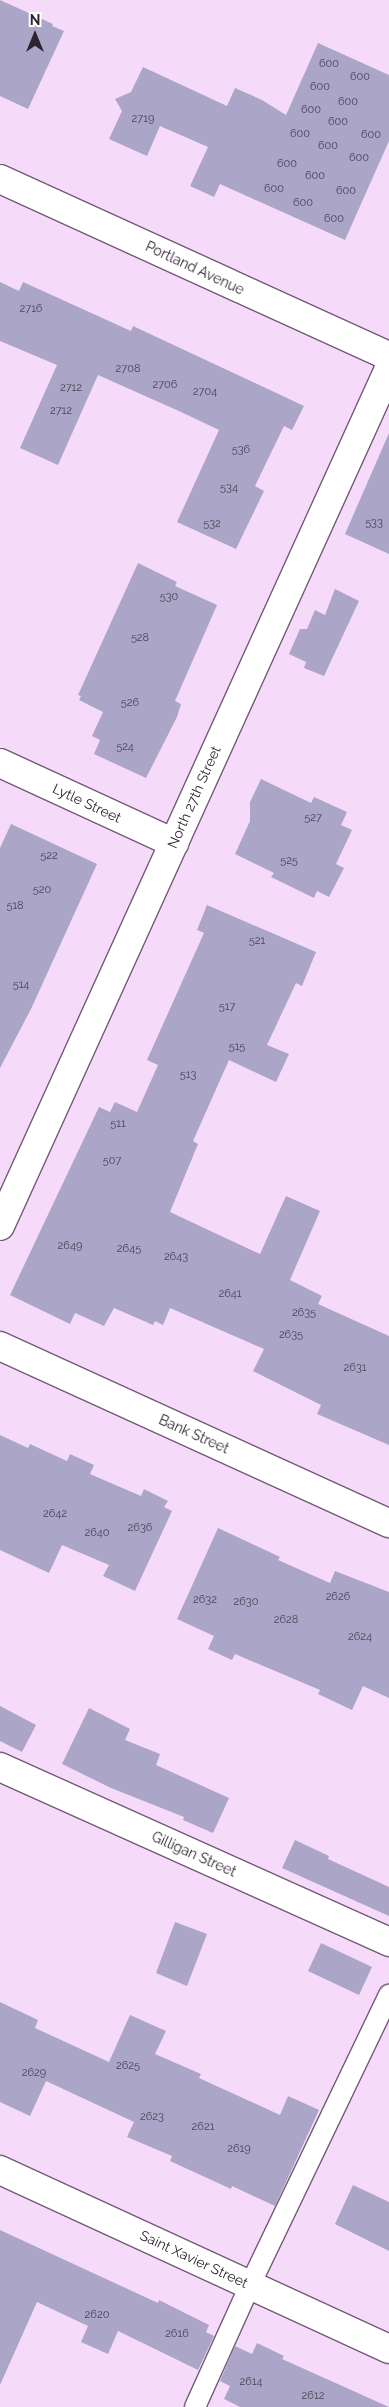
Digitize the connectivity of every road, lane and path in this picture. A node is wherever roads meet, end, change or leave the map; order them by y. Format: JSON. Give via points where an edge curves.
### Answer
{"nodes":[{"id":1,"x":0,"y":179,"type":"edge"},
{"id":2,"x":389,"y":356,"type":"edge"},
{"id":3,"x":389,"y":369,"type":"edge"},
{"id":4,"x":0,"y":763,"type":"edge"},
{"id":5,"x":174,"y":843,"type":"junction"},
{"id":6,"x":0,"y":1226,"type":"edge"},
{"id":7,"x":0,"y":1346,"type":"edge"},
{"id":8,"x":389,"y":1523,"type":"edge"},
{"id":9,"x":0,"y":1767,"type":"edge"},
{"id":10,"x":389,"y":1942,"type":"edge"},
{"id":11,"x":389,"y":1995,"type":"edge"},
{"id":12,"x":0,"y":2170,"type":"edge"},
{"id":13,"x":250,"y":2285,"type":"junction"},
{"id":14,"x":389,"y":2349,"type":"edge"},
{"id":15,"x":195,"y":2407,"type":"edge"}],
"edges":[{"from":1,"to":2,"type":"street","name":"Portland Avenue"},
{"from":3,"to":5,"type":"street","name":"North 27th Street"},
{"from":4,"to":5,"type":"street","name":"Lytle Street"},
{"from":5,"to":6,"type":"street","name":"North 27th Street"},
{"from":7,"to":8,"type":"street","name":"Bank Street"},
{"from":9,"to":10,"type":"street","name":"Gilligan Street"},
{"from":11,"to":13,"type":"lane"},
{"from":12,"to":13,"type":"street","name":"Saint Xavier Street"},
{"from":13,"to":14,"type":"street","name":"Saint Xavier Street"},
{"from":13,"to":15,"type":"lane"}]}
